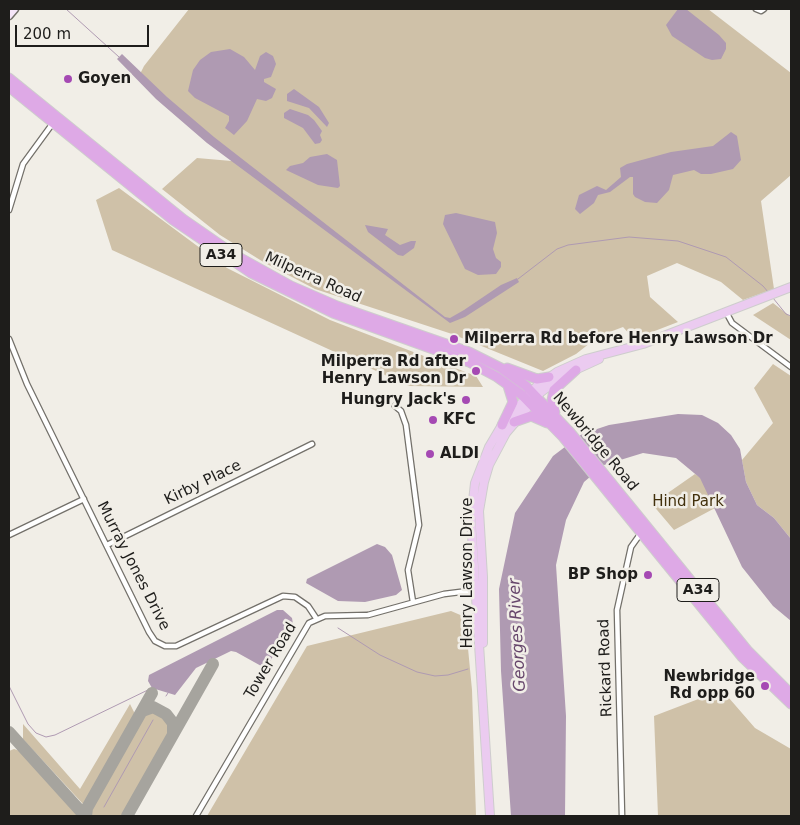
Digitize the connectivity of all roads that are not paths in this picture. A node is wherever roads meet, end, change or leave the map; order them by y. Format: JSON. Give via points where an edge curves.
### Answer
{"nodes":[{"id":1,"x":15,"y":9,"type":"edge"},
{"id":2,"x":756,"y":9,"type":"edge"},
{"id":3,"x":764,"y":9,"type":"edge"},
{"id":4,"x":9,"y":16,"type":"edge"},
{"id":5,"x":9,"y":78,"type":"edge"},
{"id":6,"x":9,"y":87,"type":"edge"},
{"id":7,"x":55,"y":121,"type":"junction"},
{"id":8,"x":9,"y":210,"type":"edge"},
{"id":9,"x":791,"y":287,"type":"edge"},
{"id":10,"x":726,"y":312,"type":"junction"},
{"id":11,"x":9,"y":338,"type":"edge"},
{"id":12,"x":604,"y":356,"type":"junction"},
{"id":13,"x":481,"y":357,"type":"junction"},
{"id":14,"x":791,"y":367,"type":"edge"},
{"id":15,"x":576,"y":370,"type":"junction"},
{"id":16,"x":548,"y":377,"type":"junction"},
{"id":17,"x":507,"y":384,"type":"junction"},
{"id":18,"x":532,"y":397,"type":"junction"},
{"id":19,"x":396,"y":406,"type":"dead end"},
{"id":20,"x":514,"y":422,"type":"junction"},
{"id":21,"x":556,"y":422,"type":"junction"},
{"id":22,"x":502,"y":425,"type":"junction"},
{"id":23,"x":312,"y":444,"type":"dead end"},
{"id":24,"x":84,"y":498,"type":"junction"},
{"id":25,"x":644,"y":529,"type":"junction"},
{"id":26,"x":9,"y":535,"type":"edge"},
{"id":27,"x":106,"y":545,"type":"junction"},
{"id":28,"x":480,"y":589,"type":"junction"},
{"id":29,"x":413,"y":602,"type":"junction"},
{"id":30,"x":316,"y":618,"type":"junction"},
{"id":31,"x":791,"y":694,"type":"edge"},
{"id":32,"x":791,"y":704,"type":"edge"},
{"id":33,"x":196,"y":816,"type":"edge"},
{"id":34,"x":490,"y":816,"type":"edge"},
{"id":35,"x":622,"y":816,"type":"edge"}],
"edges":[{"from":1,"to":4,"type":"main road"},
{"from":2,"to":3,"type":"street"},
{"from":5,"to":7,"type":"highway","name":"Milperra Road","number":"A34"},
{"from":6,"to":7,"type":"highway","name":"Milperra Road","number":"A34"},
{"from":7,"to":8,"type":"street","via":[[23,164]]},
{"from":7,"to":13,"type":"highway","name":"Milperra Road","number":"A34","via":[[183,219],[262,271],[337,306]]},
{"from":7,"to":17,"type":"highway","name":"Milperra Road","number":"A34","via":[[173,220],[251,273],[333,313],[469,362]]},
{"from":9,"to":10,"type":"main road","name":"Henry Lawson Drive"},
{"from":10,"to":12,"type":"main road","name":"Henry Lawson Drive"},
{"from":10,"to":14,"type":"street","via":[[732,323]]},
{"from":11,"to":24,"type":"street","name":"Murray Jones Drive","via":[[21,370]]},
{"from":12,"to":15,"type":"main road","name":"Henry Lawson Drive"},
{"from":12,"to":16,"type":"main road","name":"Henry Lawson Drive","via":[[577,362]]},
{"from":13,"to":16,"type":"highway","via":[[534,379]]},
{"from":13,"to":18,"type":"highway","name":"Milperra Road","number":"A34","via":[[501,368]]},
{"from":15,"to":18,"type":"main road","name":"Henry Lawson Drive"},
{"from":15,"to":21,"type":"highway","via":[[552,396]]},
{"from":16,"to":18,"type":"main road","name":"Henry Lawson Drive"},
{"from":17,"to":18,"type":"highway","name":"Milperra Road","number":"A34"},
{"from":17,"to":22,"type":"highway","via":[[513,402]]},
{"from":18,"to":20,"type":"main road","name":"Henry Lawson Drive"},
{"from":18,"to":21,"type":"highway","name":"Newbridge Road","number":"A34"},
{"from":18,"to":22,"type":"main road","name":"Henry Lawson Drive"},
{"from":19,"to":29,"type":"street","via":[[406,425],[419,525],[408,570]]},
{"from":20,"to":21,"type":"highway","via":[[531,416]]},
{"from":20,"to":28,"type":"main road","name":"Henry Lawson Drive","via":[[489,465],[480,501]]},
{"from":21,"to":25,"type":"highway","name":"Newbridge Road","number":"A34"},
{"from":22,"to":28,"type":"main road","name":"Henry Lawson Drive","via":[[485,454],[474,491],[471,519]]},
{"from":23,"to":27,"type":"street","name":"Kirby Place"},
{"from":24,"to":26,"type":"street"},
{"from":24,"to":27,"type":"street","name":"Murray Jones Drive"},
{"from":25,"to":31,"type":"highway","name":"Newbridge Road","number":"A34","via":[[754,657]]},
{"from":25,"to":32,"type":"highway","name":"Newbridge Road","number":"A34","via":[[742,657]]},
{"from":25,"to":35,"type":"street","name":"Rickard Road","via":[[631,547],[617,610]]},
{"from":27,"to":30,"type":"street","name":"Murray Jones Drive","via":[[149,632],[155,641],[165,646],[181,644],[283,596],[295,598],[308,606]]},
{"from":28,"to":29,"type":"street","name":"Tower Road"},
{"from":28,"to":34,"type":"main road","name":"Henry Lawson Drive"},
{"from":29,"to":30,"type":"street","name":"Tower Road","via":[[368,615],[332,614]]},
{"from":30,"to":33,"type":"street","name":"Tower Road","via":[[304,629]]}]}
